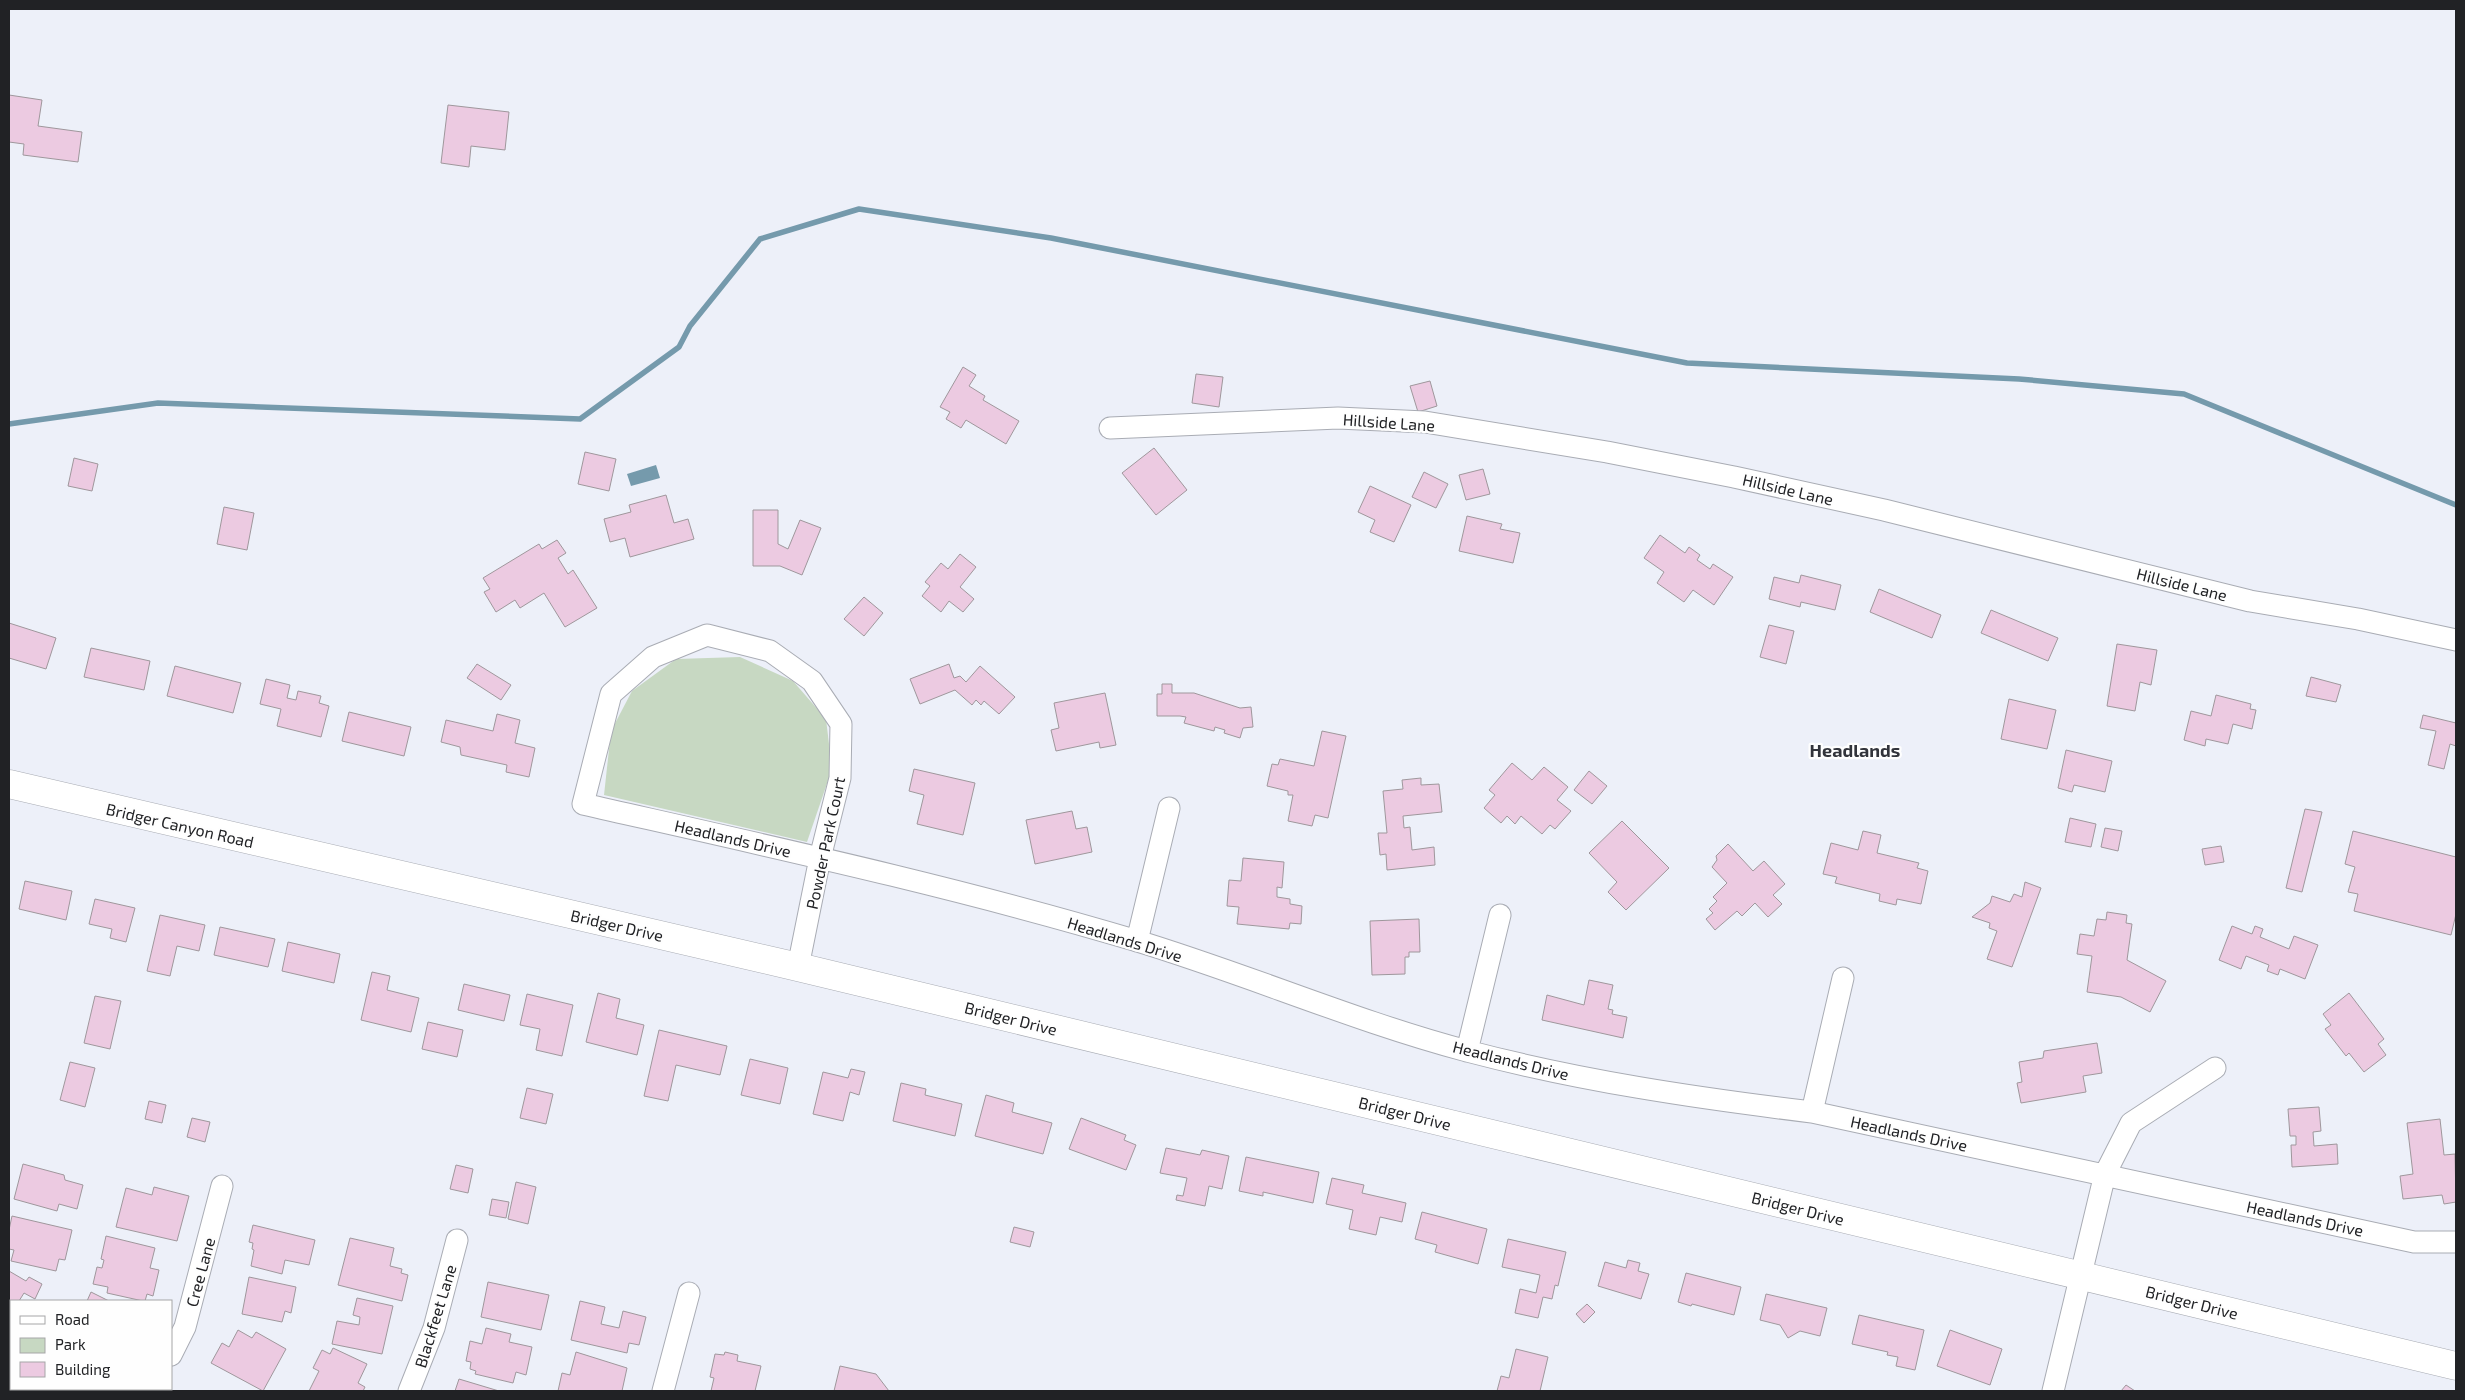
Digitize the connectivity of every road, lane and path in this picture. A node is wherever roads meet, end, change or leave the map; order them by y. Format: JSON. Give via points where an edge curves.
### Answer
{"nodes":[{"id":1,"x":1110,"y":428,"type":"dead end"},
{"id":2,"x":2456,"y":640,"type":"edge"},
{"id":3,"x":9,"y":784,"type":"edge"},
{"id":4,"x":583,"y":804,"type":"joint"},
{"id":5,"x":1169,"y":808,"type":"dead end"},
{"id":6,"x":820,"y":858,"type":"junction"},
{"id":7,"x":352,"y":864,"type":"joint"},
{"id":8,"x":1500,"y":915,"type":"dead end"},
{"id":9,"x":1137,"y":941,"type":"junction"},
{"id":10,"x":798,"y":967,"type":"junction"},
{"id":11,"x":1843,"y":978,"type":"dead end"},
{"id":12,"x":1467,"y":1051,"type":"junction"},
{"id":13,"x":2215,"y":1068,"type":"dead end"},
{"id":14,"x":1812,"y":1112,"type":"junction"},
{"id":15,"x":2105,"y":1174,"type":"junction"},
{"id":16,"x":222,"y":1186,"type":"dead end"},
{"id":17,"x":457,"y":1240,"type":"dead end"},
{"id":18,"x":2456,"y":1242,"type":"edge"},
{"id":19,"x":2081,"y":1276,"type":"junction"},
{"id":20,"x":689,"y":1293,"type":"dead end"},
{"id":21,"x":172,"y":1353,"type":"edge"},
{"id":22,"x":2456,"y":1366,"type":"edge"},
{"id":23,"x":409,"y":1391,"type":"edge"},
{"id":24,"x":664,"y":1391,"type":"edge"},
{"id":25,"x":2052,"y":1391,"type":"edge"}],
"edges":[{"from":1,"to":2,"type":"street","name":"Hillside Lane","via":[[1338,418],[1425,422],[1734,477],[1884,510],[2250,601]]},
{"from":3,"to":7,"type":"main road","name":"Bridger Canyon Road"},
{"from":4,"to":6,"type":"street","name":"Headlands Drive"},
{"from":4,"to":6,"type":"street","name":"Powder Park Court","via":[[611,694],[653,657],[708,635],[770,651],[812,681],[841,724],[840,778]]},
{"from":5,"to":9,"type":"street"},
{"from":6,"to":9,"type":"street","name":"Headlands Drive"},
{"from":6,"to":10,"type":"street","name":"Powder Park Court"},
{"from":7,"to":10,"type":"main road","name":"Bridger Drive"},
{"from":8,"to":12,"type":"street"},
{"from":9,"to":12,"type":"street","name":"Headlands Drive","via":[[1374,1024]]},
{"from":10,"to":19,"type":"main road","name":"Bridger Drive"},
{"from":11,"to":14,"type":"street"},
{"from":12,"to":14,"type":"street","name":"Headlands Drive","via":[[1602,1082]]},
{"from":13,"to":15,"type":"street","via":[[2131,1123]]},
{"from":14,"to":15,"type":"street","name":"Headlands Drive"},
{"from":15,"to":18,"type":"street","name":"Headlands Drive","via":[[2414,1242]]},
{"from":15,"to":19,"type":"street"},
{"from":16,"to":21,"type":"street","name":"Cree Lane","via":[[185,1327]]},
{"from":17,"to":23,"type":"street","name":"Blackfeet Lane","via":[[434,1328]]},
{"from":19,"to":22,"type":"main road","name":"Bridger Drive"},
{"from":19,"to":25,"type":"street"},
{"from":20,"to":24,"type":"street"}]}
